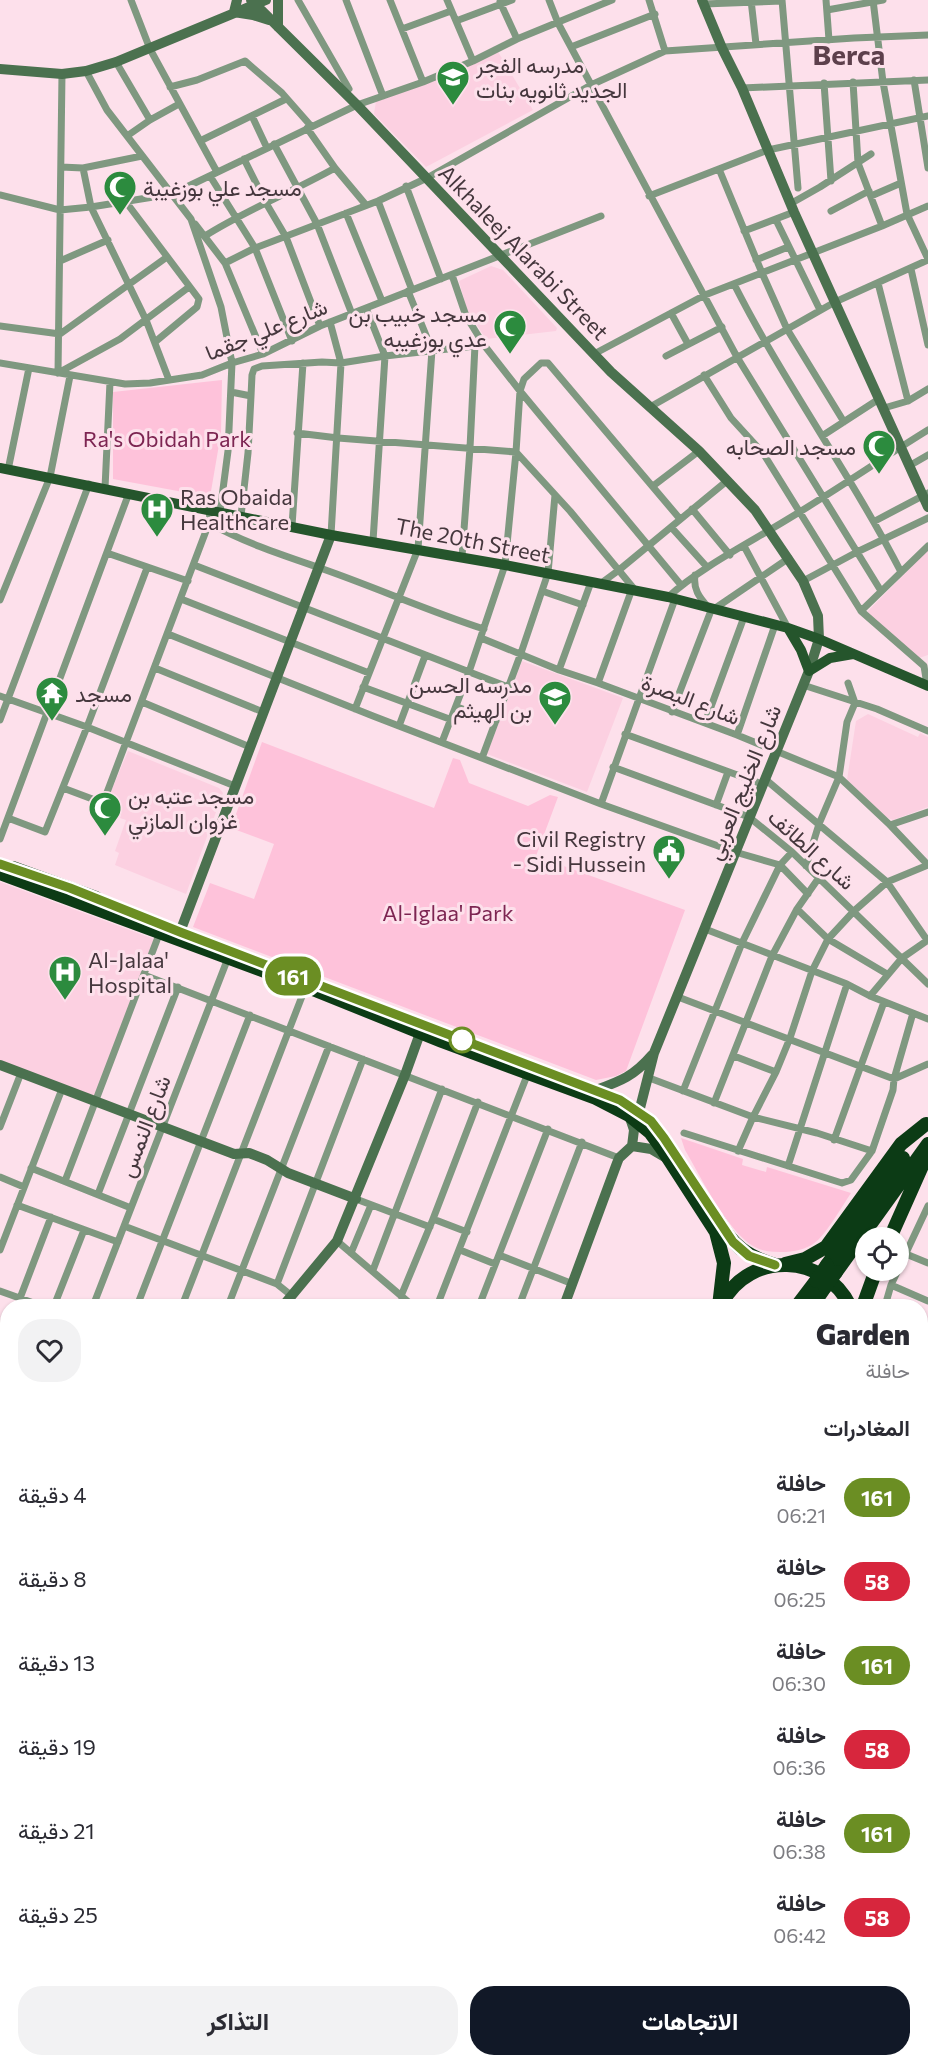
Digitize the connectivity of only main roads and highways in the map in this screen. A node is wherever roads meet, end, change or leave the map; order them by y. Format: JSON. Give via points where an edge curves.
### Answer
{"nodes":[{"id":1,"x":4,"y":469,"type":"edge"},
{"id":2,"x":788,"y":628,"type":"junction"},
{"id":3,"x":855,"y":654,"type":"junction"},
{"id":4,"x":928,"y":685,"type":"edge"},
{"id":5,"x":0,"y":864,"type":"edge"},
{"id":6,"x":0,"y":873,"type":"edge"},
{"id":7,"x":88,"y":900,"type":"junction"},
{"id":8,"x":422,"y":1029,"type":"junction"},
{"id":9,"x":634,"y":1114,"type":"junction"},
{"id":10,"x":927,"y":1123,"type":"edge"},
{"id":11,"x":928,"y":1144,"type":"edge"},
{"id":12,"x":928,"y":1153,"type":"edge"},
{"id":13,"x":895,"y":1227,"type":"edge"},
{"id":14,"x":780,"y":1264,"type":"junction"},
{"id":15,"x":832,"y":1269,"type":"junction"},
{"id":16,"x":872,"y":1281,"type":"edge"},
{"id":17,"x":820,"y":1284,"type":"junction"},
{"id":18,"x":721,"y":1299,"type":"edge"},
{"id":19,"x":725,"y":1299,"type":"edge"},
{"id":20,"x":804,"y":1299,"type":"edge"},
{"id":21,"x":815,"y":1299,"type":"edge"},
{"id":22,"x":845,"y":1299,"type":"edge"},
{"id":23,"x":866,"y":1299,"type":"edge"}],
"edges":[{"from":1,"to":2,"type":"main road","name":"The 20th Street","via":[[332,535],[506,564],[671,598]]},
{"from":2,"to":3,"type":"main road","name":"The 20th Street"},
{"from":2,"to":3,"type":"main road","via":[[809,671],[830,658]]},
{"from":3,"to":4,"type":"main road","name":"The 20th Street"},
{"from":5,"to":7,"type":"highway"},
{"from":6,"to":7,"type":"highway"},
{"from":7,"to":8,"type":"highway","via":[[180,932]]},
{"from":7,"to":8,"type":"highway","via":[[160,932]]},
{"from":8,"to":9,"type":"highway"},
{"from":8,"to":9,"type":"highway","via":[[596,1090],[620,1100]]},
{"from":9,"to":14,"type":"highway","via":[[651,1121],[676,1153],[733,1242],[749,1256]]},
{"from":9,"to":18,"type":"highway","via":[[670,1160],[720,1242],[724,1263]]},
{"from":10,"to":14,"type":"highway","via":[[901,1144],[826,1247],[805,1259]]},
{"from":10,"to":15,"type":"highway"},
{"from":11,"to":15,"type":"highway"},
{"from":12,"to":13,"type":"highway"},
{"from":14,"to":19,"type":"highway","via":[[763,1267],[742,1279]]},
{"from":14,"to":22,"type":"highway","via":[[797,1265],[820,1274]]},
{"from":15,"to":17,"type":"highway","bridge":true},
{"from":16,"to":23,"type":"highway"},
{"from":17,"to":20,"type":"highway"},
{"from":17,"to":21,"type":"highway"}]}
